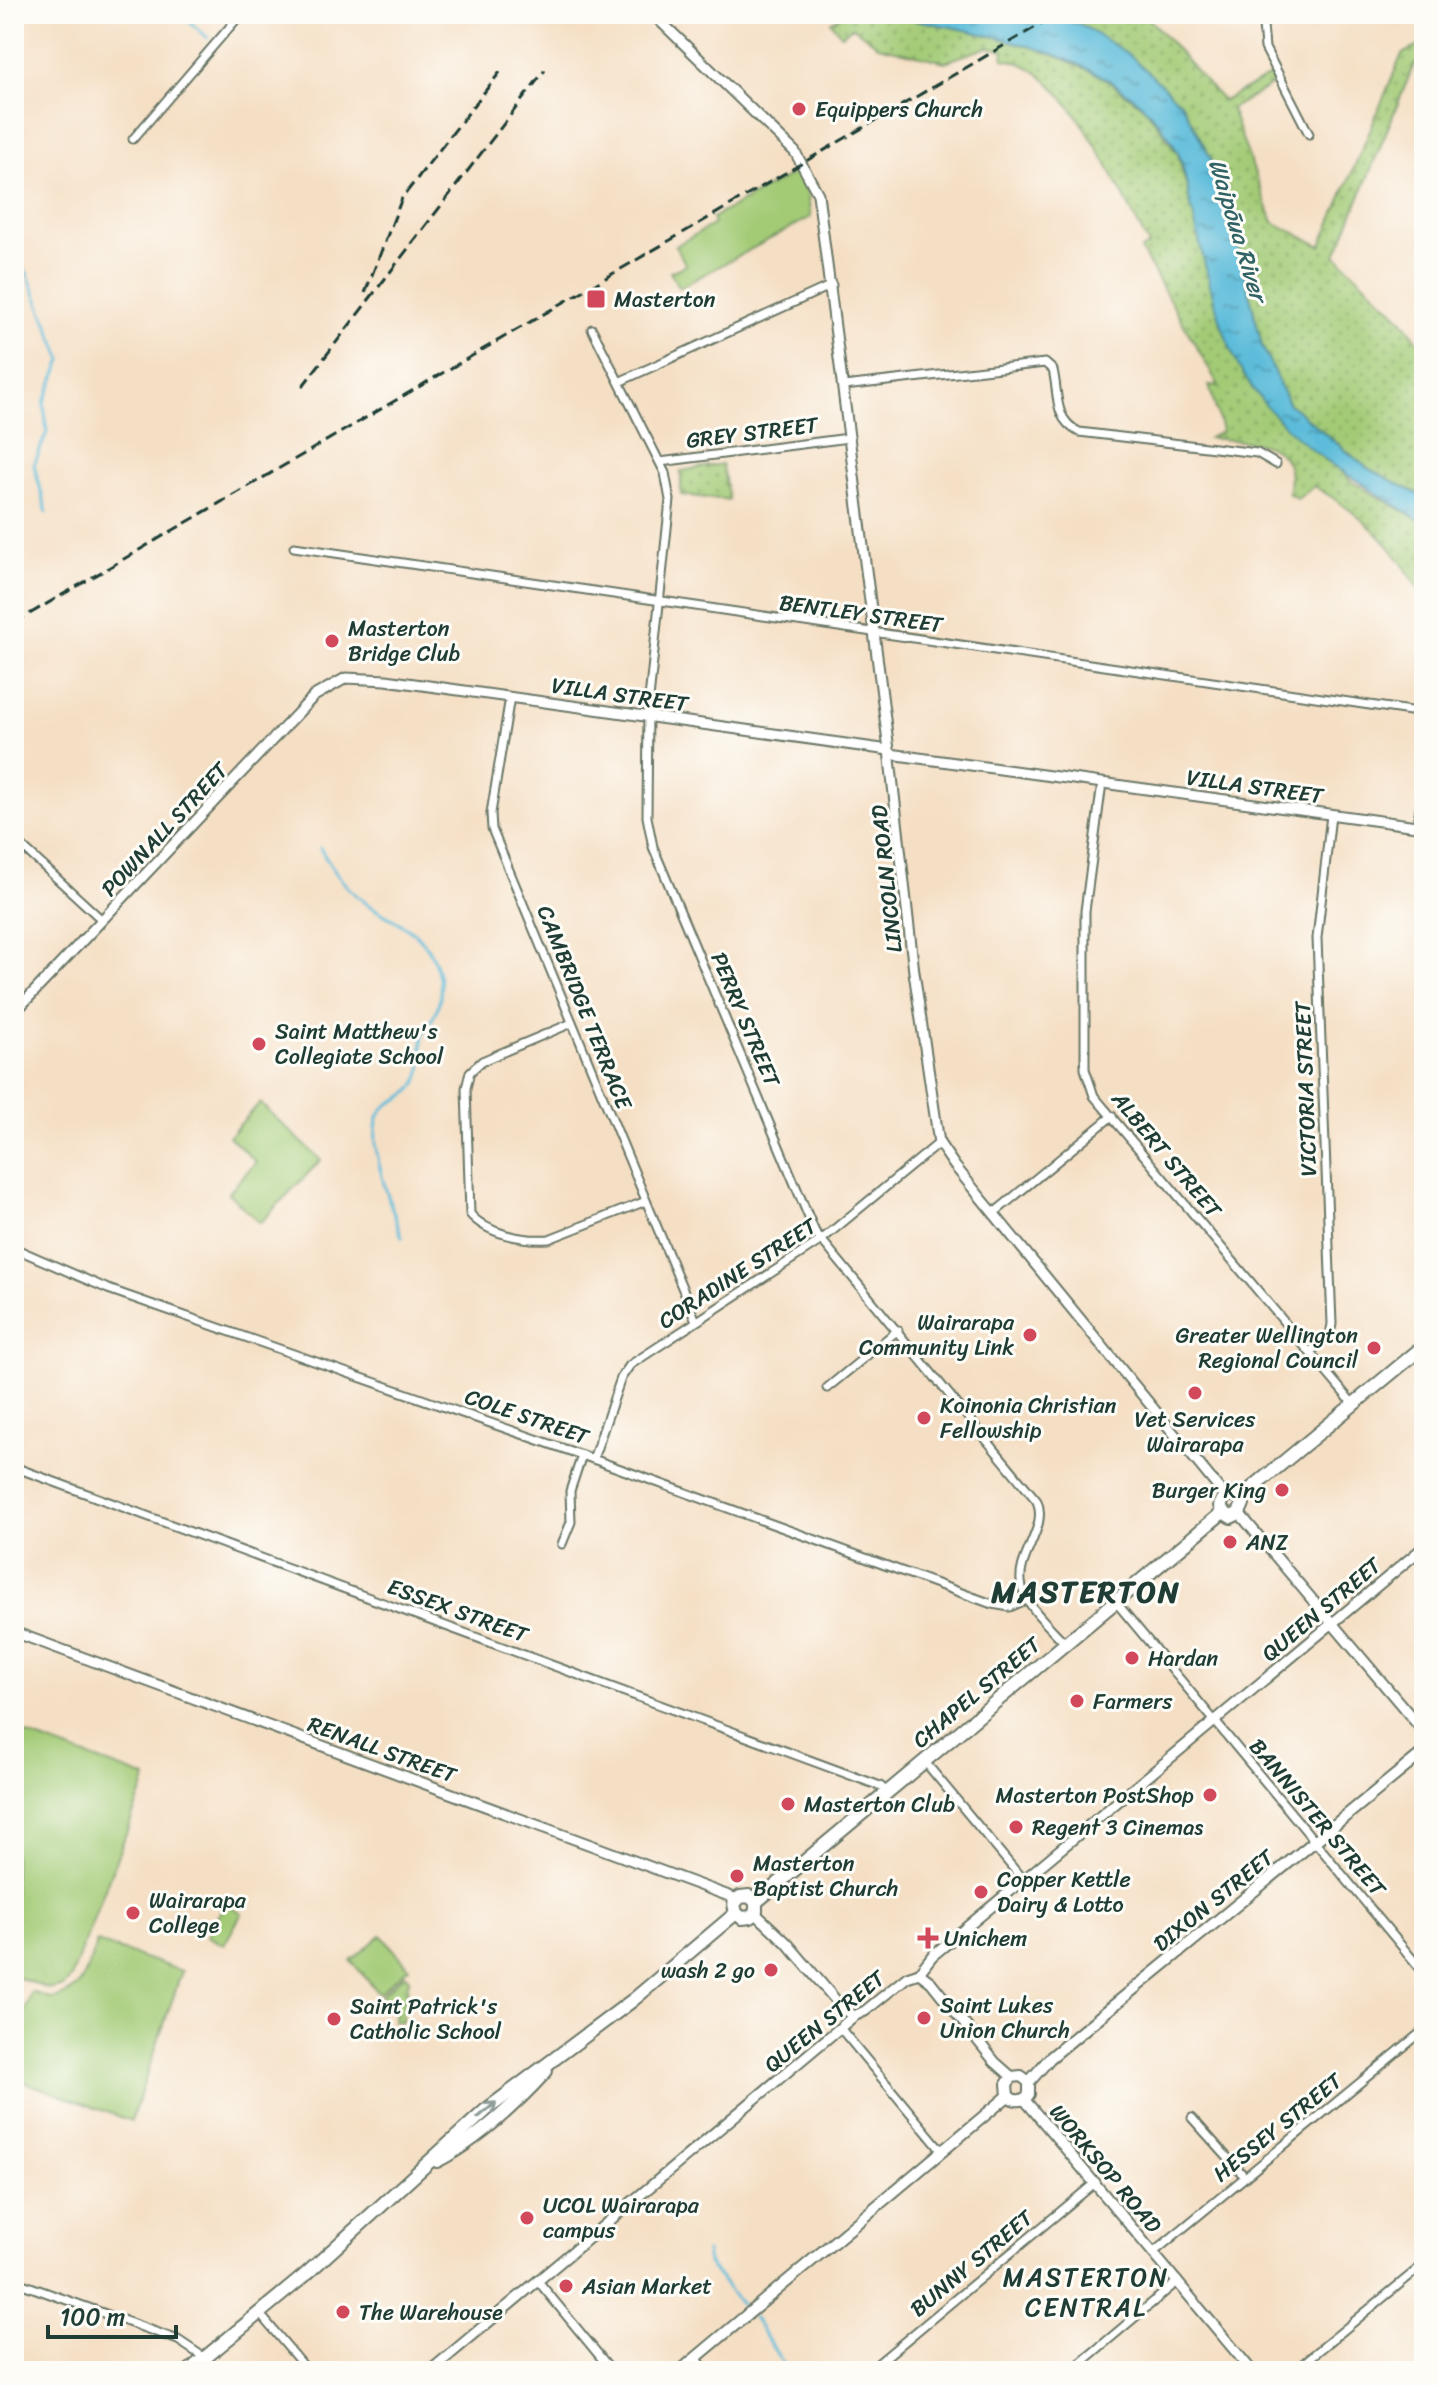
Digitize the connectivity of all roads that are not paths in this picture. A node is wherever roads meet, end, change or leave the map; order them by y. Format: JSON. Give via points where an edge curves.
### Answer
{"nodes":[{"id":1,"x":241,"y":14,"type":"edge"},
{"id":2,"x":653,"y":14,"type":"edge"},
{"id":3,"x":1262,"y":14,"type":"edge"},
{"id":4,"x":1309,"y":134,"type":"dead end"},
{"id":5,"x":133,"y":139,"type":"dead end"},
{"id":6,"x":832,"y":285,"type":"junction"},
{"id":7,"x":592,"y":329,"type":"dead end"},
{"id":8,"x":621,"y":381,"type":"junction"},
{"id":9,"x":844,"y":386,"type":"junction"},
{"id":10,"x":849,"y":438,"type":"junction"},
{"id":11,"x":660,"y":462,"type":"junction"},
{"id":12,"x":1276,"y":464,"type":"dead end"},
{"id":13,"x":294,"y":547,"type":"dead end"},
{"id":14,"x":657,"y":603,"type":"junction"},
{"id":15,"x":875,"y":633,"type":"junction"},
{"id":16,"x":346,"y":678,"type":"joint"},
{"id":17,"x":510,"y":697,"type":"junction"},
{"id":18,"x":1424,"y":713,"type":"edge"},
{"id":19,"x":648,"y":716,"type":"junction"},
{"id":20,"x":890,"y":752,"type":"junction"},
{"id":21,"x":1102,"y":783,"type":"junction"},
{"id":22,"x":1424,"y":783,"type":"edge"},
{"id":23,"x":1331,"y":815,"type":"junction"},
{"id":24,"x":1420,"y":827,"type":"edge"},
{"id":25,"x":14,"y":839,"type":"edge"},
{"id":26,"x":102,"y":920,"type":"junction"},
{"id":27,"x":14,"y":1013,"type":"edge"},
{"id":28,"x":572,"y":1023,"type":"junction"},
{"id":29,"x":1112,"y":1116,"type":"junction"},
{"id":30,"x":939,"y":1143,"type":"junction"},
{"id":31,"x":646,"y":1201,"type":"junction"},
{"id":32,"x":994,"y":1213,"type":"junction"},
{"id":33,"x":820,"y":1241,"type":"junction"},
{"id":34,"x":14,"y":1248,"type":"edge"},
{"id":35,"x":696,"y":1321,"type":"junction"},
{"id":36,"x":898,"y":1330,"type":"junction"},
{"id":37,"x":1424,"y":1346,"type":"edge"},
{"id":38,"x":1310,"y":1352,"type":"junction"},
{"id":39,"x":827,"y":1388,"type":"dead end"},
{"id":40,"x":1354,"y":1405,"type":"junction"},
{"id":41,"x":582,"y":1455,"type":"junction"},
{"id":42,"x":593,"y":1459,"type":"junction"},
{"id":43,"x":14,"y":1467,"type":"edge"},
{"id":44,"x":1225,"y":1496,"type":"junction"},
{"id":45,"x":1240,"y":1498,"type":"junction"},
{"id":46,"x":1223,"y":1512,"type":"junction"},
{"id":47,"x":1239,"y":1513,"type":"junction"},
{"id":48,"x":562,"y":1544,"type":"dead end"},
{"id":49,"x":1424,"y":1547,"type":"edge"},
{"id":50,"x":1028,"y":1599,"type":"junction"},
{"id":51,"x":1115,"y":1601,"type":"junction"},
{"id":52,"x":1333,"y":1624,"type":"junction"},
{"id":53,"x":14,"y":1632,"type":"edge"},
{"id":54,"x":1065,"y":1643,"type":"junction"},
{"id":55,"x":1215,"y":1720,"type":"junction"},
{"id":56,"x":1424,"y":1732,"type":"edge"},
{"id":57,"x":1424,"y":1742,"type":"edge"},
{"id":58,"x":1424,"y":1752,"type":"edge"},
{"id":59,"x":925,"y":1762,"type":"junction"},
{"id":60,"x":887,"y":1792,"type":"junction"},
{"id":61,"x":1316,"y":1842,"type":"junction"},
{"id":62,"x":1023,"y":1880,"type":"junction"},
{"id":63,"x":737,"y":1899,"type":"junction"},
{"id":64,"x":755,"y":1908,"type":"junction"},
{"id":65,"x":736,"y":1913,"type":"junction"},
{"id":66,"x":919,"y":1973,"type":"junction"},
{"id":67,"x":1424,"y":1973,"type":"edge"},
{"id":68,"x":854,"y":2016,"type":"junction"},
{"id":69,"x":841,"y":2029,"type":"junction"},
{"id":70,"x":1424,"y":2030,"type":"edge"},
{"id":71,"x":1012,"y":2077,"type":"junction"},
{"id":72,"x":1029,"y":2082,"type":"junction"},
{"id":73,"x":1008,"y":2096,"type":"junction"},
{"id":74,"x":1024,"y":2099,"type":"junction"},
{"id":75,"x":1192,"y":2118,"type":"dead end"},
{"id":76,"x":942,"y":2151,"type":"junction"},
{"id":77,"x":1245,"y":2177,"type":"junction"},
{"id":78,"x":1096,"y":2182,"type":"junction"},
{"id":79,"x":1154,"y":2252,"type":"junction"},
{"id":80,"x":1424,"y":2264,"type":"edge"},
{"id":81,"x":14,"y":2281,"type":"edge"},
{"id":82,"x":538,"y":2281,"type":"junction"},
{"id":83,"x":1178,"y":2281,"type":"junction"},
{"id":84,"x":259,"y":2313,"type":"junction"},
{"id":85,"x":696,"y":2357,"type":"junction"},
{"id":86,"x":205,"y":2358,"type":"junction"},
{"id":87,"x":189,"y":2371,"type":"edge"},
{"id":88,"x":308,"y":2371,"type":"edge"},
{"id":89,"x":430,"y":2371,"type":"edge"},
{"id":90,"x":612,"y":2371,"type":"edge"},
{"id":91,"x":680,"y":2371,"type":"edge"},
{"id":92,"x":706,"y":2371,"type":"edge"},
{"id":93,"x":869,"y":2371,"type":"edge"},
{"id":94,"x":1071,"y":2371,"type":"edge"},
{"id":95,"x":1252,"y":2371,"type":"edge"},
{"id":96,"x":1294,"y":2371,"type":"edge"}],
"edges":[{"from":1,"to":5,"type":"street"},
{"from":2,"to":6,"type":"street","name":"LINCOLN ROAD","via":[[804,162],[818,194]]},
{"from":3,"to":4,"type":"street","via":[[1265,48]]},
{"from":6,"to":8,"type":"street"},
{"from":6,"to":9,"type":"street","name":"LINCOLN ROAD"},
{"from":7,"to":8,"type":"street","name":"PERRY STREET"},
{"from":8,"to":11,"type":"street","name":"PERRY STREET"},
{"from":9,"to":10,"type":"street","name":"LINCOLN ROAD"},
{"from":9,"to":12,"type":"street","via":[[1045,363],[1053,370],[1061,417],[1079,432],[1257,453]]},
{"from":10,"to":11,"type":"street","name":"GREY STREET"},
{"from":10,"to":15,"type":"street","name":"LINCOLN ROAD"},
{"from":11,"to":14,"type":"street","name":"PERRY STREET","via":[[670,500]]},
{"from":13,"to":14,"type":"street","name":"BENTLEY STREET"},
{"from":14,"to":15,"type":"street","name":"BENTLEY STREET"},
{"from":14,"to":19,"type":"street","name":"PERRY STREET"},
{"from":15,"to":18,"type":"street","name":"BENTLEY STREET"},
{"from":15,"to":20,"type":"street","name":"LINCOLN ROAD"},
{"from":16,"to":17,"type":"street","name":"VILLA STREET"},
{"from":16,"to":26,"type":"street","name":"POWNALL STREET","via":[[314,696]]},
{"from":17,"to":19,"type":"street","name":"VILLA STREET"},
{"from":17,"to":28,"type":"street","name":"CAMBRIDGE TERRACE","via":[[492,829]]},
{"from":19,"to":20,"type":"street","name":"VILLA STREET"},
{"from":19,"to":33,"type":"street","name":"PERRY STREET","via":[[647,817],[653,847]]},
{"from":20,"to":21,"type":"street","name":"VILLA STREET"},
{"from":20,"to":30,"type":"street","name":"LINCOLN ROAD"},
{"from":21,"to":23,"type":"street","name":"VILLA STREET"},
{"from":21,"to":29,"type":"street","name":"ALBERT STREET","via":[[1085,911],[1085,1069],[1094,1096]]},
{"from":22,"to":24,"type":"street"},
{"from":23,"to":24,"type":"street","name":"VILLA STREET"},
{"from":23,"to":38,"type":"street","name":"VICTORIA STREET","via":[[1317,938],[1332,1324],[1330,1335]]},
{"from":25,"to":26,"type":"street"},
{"from":26,"to":27,"type":"street","name":"POWNALL STREET"},
{"from":28,"to":31,"type":"street","name":"CAMBRIDGE TERRACE"},
{"from":28,"to":31,"type":"street","via":[[482,1061],[470,1072],[470,1214],[480,1225],[533,1240],[549,1239]]},
{"from":29,"to":32,"type":"street"},
{"from":29,"to":38,"type":"street","name":"ALBERT STREET"},
{"from":30,"to":32,"type":"street","name":"LINCOLN ROAD"},
{"from":30,"to":33,"type":"street","name":"CORADINE STREET"},
{"from":31,"to":35,"type":"street","name":"CAMBRIDGE TERRACE"},
{"from":32,"to":44,"type":"street","name":"LINCOLN ROAD"},
{"from":33,"to":35,"type":"street","name":"CORADINE STREET"},
{"from":33,"to":36,"type":"street","name":"PERRY STREET"},
{"from":34,"to":41,"type":"street","name":"COLE STREET","via":[[108,1289]]},
{"from":35,"to":42,"type":"street","name":"CORADINE STREET","via":[[630,1365]]},
{"from":36,"to":39,"type":"street"},
{"from":36,"to":50,"type":"street","name":"PERRY STREET","via":[[1039,1505],[1021,1575]]},
{"from":37,"to":40,"type":"highway"},
{"from":38,"to":40,"type":"street","name":"ALBERT STREET"},
{"from":40,"to":45,"type":"highway"},
{"from":41,"to":42,"type":"street","name":"COLE STREET"},
{"from":41,"to":48,"type":"street"},
{"from":42,"to":50,"type":"street","name":"COLE STREET","via":[[992,1604],[1010,1607]]},
{"from":43,"to":60,"type":"street","name":"ESSEX STREET"},
{"from":44,"to":45,"type":"highway"},
{"from":44,"to":46,"type":"highway"},
{"from":45,"to":47,"type":"highway"},
{"from":46,"to":47,"type":"highway","via":[[1231,1517]]},
{"from":46,"to":51,"type":"highway","name":"CHAPEL STREET"},
{"from":47,"to":52,"type":"street"},
{"from":49,"to":52,"type":"street","name":"QUEEN STREET"},
{"from":50,"to":54,"type":"street"},
{"from":51,"to":54,"type":"highway","name":"CHAPEL STREET"},
{"from":51,"to":55,"type":"street"},
{"from":52,"to":55,"type":"street","name":"QUEEN STREET"},
{"from":52,"to":56,"type":"street"},
{"from":53,"to":63,"type":"street","name":"RENALL STREET"},
{"from":54,"to":59,"type":"highway","name":"CHAPEL STREET"},
{"from":55,"to":61,"type":"street","name":"BANNISTER STREET"},
{"from":55,"to":62,"type":"street","name":"QUEEN STREET"},
{"from":57,"to":58,"type":"main road"},
{"from":58,"to":61,"type":"main road","name":"DIXON STREET"},
{"from":59,"to":60,"type":"highway","name":"CHAPEL STREET"},
{"from":59,"to":62,"type":"street"},
{"from":60,"to":64,"type":"highway","name":"CHAPEL STREET"},
{"from":61,"to":67,"type":"street","name":"BANNISTER STREET"},
{"from":61,"to":72,"type":"main road","name":"DIXON STREET","via":[[1050,2058]]},
{"from":62,"to":66,"type":"street","name":"QUEEN STREET","via":[[932,1956]]},
{"from":63,"to":64,"type":"highway","via":[[746,1896]]},
{"from":63,"to":65,"type":"highway"},
{"from":64,"to":65,"type":"highway","via":[[745,1919]]},
{"from":64,"to":68,"type":"street"},
{"from":65,"to":84,"type":"highway","via":[[556,2060],[493,2104]]},
{"from":66,"to":68,"type":"street","name":"QUEEN STREET"},
{"from":66,"to":71,"type":"street"},
{"from":68,"to":69,"type":"street","name":"QUEEN STREET"},
{"from":69,"to":76,"type":"street"},
{"from":69,"to":82,"type":"street","name":"QUEEN STREET"},
{"from":70,"to":77,"type":"street","name":"HESSEY STREET"},
{"from":71,"to":72,"type":"main road"},
{"from":71,"to":73,"type":"main road"},
{"from":72,"to":74,"type":"main road"},
{"from":73,"to":74,"type":"main road"},
{"from":73,"to":76,"type":"main road"},
{"from":74,"to":78,"type":"street","name":"WORKSOP ROAD"},
{"from":75,"to":77,"type":"street"},
{"from":76,"to":85,"type":"main road"},
{"from":77,"to":79,"type":"street","name":"HESSEY STREET"},
{"from":78,"to":79,"type":"street","name":"WORKSOP ROAD"},
{"from":78,"to":93,"type":"street","name":"BUNNY STREET"},
{"from":79,"to":83,"type":"street","name":"WORKSOP ROAD"},
{"from":80,"to":96,"type":"street"},
{"from":81,"to":86,"type":"street","via":[[178,2340]]},
{"from":82,"to":89,"type":"street","name":"QUEEN STREET"},
{"from":82,"to":90,"type":"street"},
{"from":83,"to":94,"type":"street"},
{"from":83,"to":95,"type":"street","name":"WORKSOP ROAD"},
{"from":84,"to":86,"type":"highway"},
{"from":84,"to":88,"type":"street"},
{"from":85,"to":91,"type":"main road"},
{"from":85,"to":92,"type":"street"},
{"from":86,"to":87,"type":"highway"}]}
